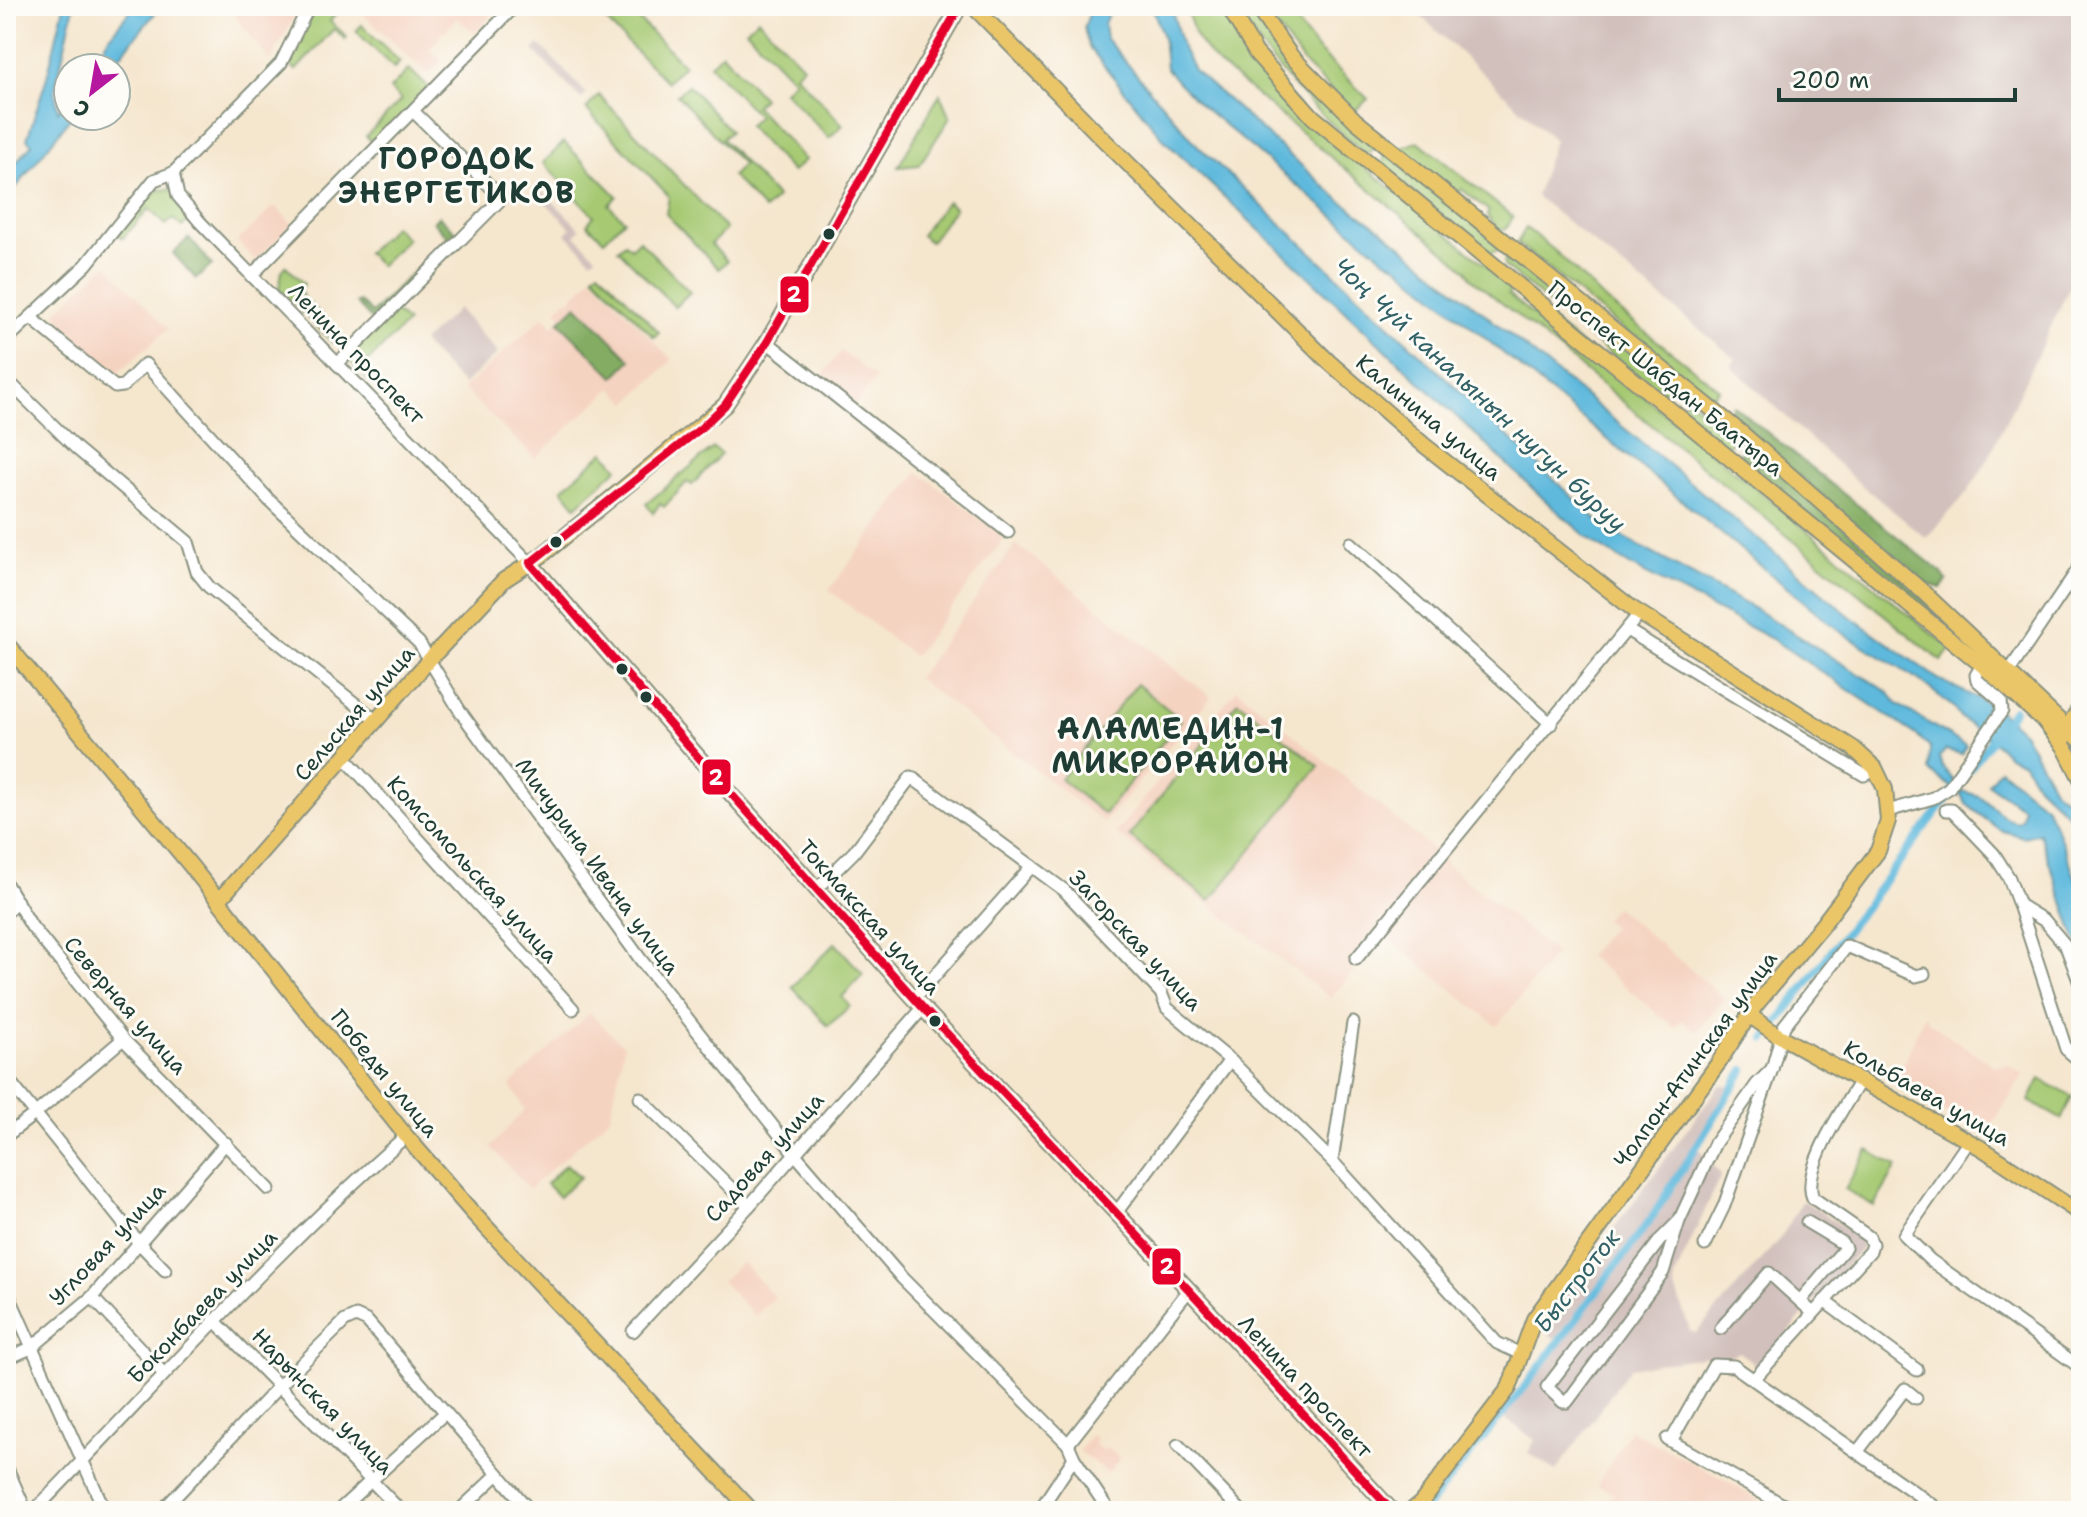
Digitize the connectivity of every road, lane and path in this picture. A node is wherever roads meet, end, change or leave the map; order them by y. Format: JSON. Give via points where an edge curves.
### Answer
{"nodes":[{"id":1,"x":309,"y":6,"type":"edge"},
{"id":2,"x":515,"y":6,"type":"edge"},
{"id":3,"x":960,"y":6,"type":"edge"},
{"id":4,"x":973,"y":6,"type":"edge"},
{"id":5,"x":1228,"y":6,"type":"edge"},
{"id":6,"x":1256,"y":6,"type":"edge"},
{"id":7,"x":413,"y":111,"type":"junction"},
{"id":8,"x":1388,"y":148,"type":"junction"},
{"id":9,"x":1368,"y":164,"type":"junction"},
{"id":10,"x":168,"y":175,"type":"junction"},
{"id":11,"x":1509,"y":244,"type":"junction"},
{"id":12,"x":1493,"y":264,"type":"junction"},
{"id":13,"x":251,"y":276,"type":"junction"},
{"id":14,"x":31,"y":318,"type":"junction"},
{"id":15,"x":6,"y":340,"type":"edge"},
{"id":16,"x":767,"y":342,"type":"junction"},
{"id":17,"x":337,"y":364,"type":"junction"},
{"id":18,"x":6,"y":379,"type":"edge"},
{"id":19,"x":1685,"y":387,"type":"junction"},
{"id":20,"x":1667,"y":408,"type":"junction"},
{"id":21,"x":1744,"y":435,"type":"junction"},
{"id":22,"x":1727,"y":457,"type":"junction"},
{"id":23,"x":1008,"y":532,"type":"dead end"},
{"id":24,"x":1351,"y":543,"type":"dead end"},
{"id":25,"x":530,"y":563,"type":"junction"},
{"id":26,"x":2081,"y":565,"type":"edge"},
{"id":27,"x":1640,"y":613,"type":"junction"},
{"id":28,"x":1627,"y":630,"type":"junction"},
{"id":29,"x":6,"y":643,"type":"edge"},
{"id":30,"x":430,"y":659,"type":"junction"},
{"id":31,"x":1982,"y":665,"type":"junction"},
{"id":32,"x":2008,"y":673,"type":"junction"},
{"id":33,"x":2081,"y":703,"type":"edge"},
{"id":34,"x":2048,"y":710,"type":"junction"},
{"id":35,"x":377,"y":721,"type":"junction"},
{"id":36,"x":1551,"y":724,"type":"junction"},
{"id":37,"x":2067,"y":728,"type":"junction"},
{"id":38,"x":2064,"y":746,"type":"junction"},
{"id":39,"x":2079,"y":747,"type":"edge"},
{"id":40,"x":344,"y":757,"type":"junction"},
{"id":41,"x":1875,"y":768,"type":"junction"},
{"id":42,"x":2081,"y":779,"type":"edge"},
{"id":43,"x":1946,"y":810,"type":"dead end"},
{"id":44,"x":1888,"y":811,"type":"junction"},
{"id":45,"x":1032,"y":866,"type":"junction"},
{"id":46,"x":6,"y":884,"type":"edge"},
{"id":47,"x":816,"y":890,"type":"junction"},
{"id":48,"x":219,"y":900,"type":"junction"},
{"id":49,"x":17,"y":901,"type":"junction"},
{"id":50,"x":2019,"y":905,"type":"junction"},
{"id":51,"x":6,"y":913,"type":"edge"},
{"id":52,"x":1356,"y":959,"type":"dead end"},
{"id":53,"x":1924,"y":974,"type":"dead end"},
{"id":54,"x":2081,"y":986,"type":"edge"},
{"id":55,"x":918,"y":1004,"type":"junction"},
{"id":56,"x":573,"y":1009,"type":"dead end"},
{"id":57,"x":1754,"y":1020,"type":"junction"},
{"id":58,"x":1353,"y":1023,"type":"dead end"},
{"id":59,"x":1778,"y":1036,"type":"junction"},
{"id":60,"x":123,"y":1039,"type":"junction"},
{"id":61,"x":1230,"y":1060,"type":"junction"},
{"id":62,"x":2081,"y":1062,"type":"edge"},
{"id":63,"x":1772,"y":1069,"type":"junction"},
{"id":64,"x":6,"y":1077,"type":"edge"},
{"id":65,"x":1861,"y":1079,"type":"junction"},
{"id":66,"x":640,"y":1098,"type":"dead end"},
{"id":67,"x":36,"y":1113,"type":"junction"},
{"id":68,"x":6,"y":1136,"type":"edge"},
{"id":69,"x":406,"y":1136,"type":"junction"},
{"id":70,"x":1969,"y":1141,"type":"junction"},
{"id":71,"x":226,"y":1143,"type":"junction"},
{"id":72,"x":795,"y":1154,"type":"junction"},
{"id":73,"x":1332,"y":1161,"type":"junction"},
{"id":74,"x":269,"y":1189,"type":"dead end"},
{"id":75,"x":749,"y":1206,"type":"junction"},
{"id":76,"x":1116,"y":1213,"type":"junction"},
{"id":77,"x":2081,"y":1214,"type":"edge"},
{"id":78,"x":1679,"y":1221,"type":"junction"},
{"id":79,"x":1807,"y":1222,"type":"dead end"},
{"id":80,"x":139,"y":1243,"type":"junction"},
{"id":81,"x":1705,"y":1245,"type":"dead end"},
{"id":82,"x":165,"y":1270,"type":"dead end"},
{"id":83,"x":6,"y":1289,"type":"edge"},
{"id":84,"x":1185,"y":1295,"type":"junction"},
{"id":85,"x":92,"y":1297,"type":"junction"},
{"id":86,"x":1800,"y":1301,"type":"junction"},
{"id":87,"x":1824,"y":1301,"type":"junction"},
{"id":88,"x":1812,"y":1312,"type":"junction"},
{"id":89,"x":214,"y":1320,"type":"junction"},
{"id":90,"x":1721,"y":1328,"type":"dead end"},
{"id":91,"x":633,"y":1331,"type":"dead end"},
{"id":92,"x":31,"y":1348,"type":"junction"},
{"id":93,"x":1521,"y":1354,"type":"junction"},
{"id":94,"x":6,"y":1359,"type":"edge"},
{"id":95,"x":2081,"y":1368,"type":"edge"},
{"id":96,"x":1917,"y":1370,"type":"dead end"},
{"id":97,"x":164,"y":1374,"type":"junction"},
{"id":98,"x":1755,"y":1378,"type":"junction"},
{"id":99,"x":280,"y":1385,"type":"junction"},
{"id":100,"x":1916,"y":1398,"type":"dead end"},
{"id":101,"x":445,"y":1413,"type":"junction"},
{"id":102,"x":1068,"y":1444,"type":"junction"},
{"id":103,"x":1178,"y":1445,"type":"dead end"},
{"id":104,"x":1858,"y":1451,"type":"junction"},
{"id":105,"x":1074,"y":1458,"type":"junction"},
{"id":106,"x":83,"y":1461,"type":"junction"},
{"id":107,"x":6,"y":1466,"type":"edge"},
{"id":108,"x":498,"y":1474,"type":"junction"},
{"id":109,"x":373,"y":1480,"type":"junction"},
{"id":110,"x":26,"y":1511,"type":"edge"},
{"id":111,"x":34,"y":1511,"type":"edge"},
{"id":112,"x":105,"y":1511,"type":"edge"},
{"id":113,"x":162,"y":1511,"type":"edge"},
{"id":114,"x":338,"y":1511,"type":"edge"},
{"id":115,"x":401,"y":1511,"type":"edge"},
{"id":116,"x":459,"y":1511,"type":"edge"},
{"id":117,"x":530,"y":1511,"type":"edge"},
{"id":118,"x":752,"y":1511,"type":"edge"},
{"id":119,"x":1039,"y":1511,"type":"edge"},
{"id":120,"x":1109,"y":1511,"type":"edge"},
{"id":121,"x":1241,"y":1511,"type":"edge"},
{"id":122,"x":1392,"y":1511,"type":"edge"},
{"id":123,"x":1411,"y":1511,"type":"edge"},
{"id":124,"x":1794,"y":1511,"type":"edge"},
{"id":125,"x":1941,"y":1511,"type":"edge"}],
"edges":[{"from":1,"to":10,"type":"street","via":[[281,63]]},
{"from":2,"to":7,"type":"street"},
{"from":3,"to":16,"type":"main road","name":"Сельская улица"},
{"from":4,"to":27,"type":"main road","name":"Калинина улица","via":[[1329,362],[1424,445]]},
{"from":5,"to":9,"type":"main road","name":"Проспект Шабдан Баатыра","via":[[1273,75]]},
{"from":6,"to":8,"type":"main road","name":"Проспект Шабдан Баатыра","via":[[1307,75]]},
{"from":7,"to":13,"type":"street"},
{"from":7,"to":17,"type":"street","via":[[502,198]]},
{"from":8,"to":9,"type":"main road"},
{"from":8,"to":11,"type":"main road","name":"Проспект Шабдан Баатыра"},
{"from":9,"to":12,"type":"main road","name":"Проспект Шабдан Баатыра"},
{"from":10,"to":13,"type":"street","name":"Ленина проспект","via":[[182,202]]},
{"from":10,"to":14,"type":"street","via":[[154,180],[86,265]]},
{"from":11,"to":12,"type":"main road"},
{"from":11,"to":19,"type":"main road","name":"Проспект Шабдан Баатыра"},
{"from":12,"to":20,"type":"main road","name":"Проспект Шабдан Баатыра"},
{"from":13,"to":17,"type":"street","name":"Ленина проспект"},
{"from":14,"to":15,"type":"street"},
{"from":14,"to":30,"type":"street","name":"Мичурина Ивана улица","via":[[115,387],[123,386],[145,364],[269,500],[415,638]]},
{"from":16,"to":23,"type":"street"},
{"from":16,"to":25,"type":"main road","name":"Сельская улица","via":[[716,415]]},
{"from":17,"to":25,"type":"street","name":"Ленина проспект"},
{"from":18,"to":35,"type":"street","via":[[77,449],[188,542],[197,572],[209,587]]},
{"from":19,"to":20,"type":"main road"},
{"from":19,"to":21,"type":"main road","name":"Проспект Шабдан Баатыра"},
{"from":20,"to":22,"type":"main road","name":"Проспект Шабдан Баатыра"},
{"from":21,"to":22,"type":"main road"},
{"from":21,"to":32,"type":"main road","name":"Проспект Шабдан Баатыра"},
{"from":22,"to":31,"type":"main road","name":"Проспект Шабдан Баатыра"},
{"from":24,"to":36,"type":"street"},
{"from":25,"to":30,"type":"main road","name":"Сельская улица","via":[[504,580]]},
{"from":25,"to":47,"type":"main road","name":"Токмакская улица"},
{"from":26,"to":32,"type":"street"},
{"from":27,"to":28,"type":"street"},
{"from":27,"to":41,"type":"main road","name":"Калинина улица","via":[[1853,748]]},
{"from":28,"to":36,"type":"street"},
{"from":28,"to":41,"type":"street","via":[[1864,775]]},
{"from":29,"to":48,"type":"main road","name":"Победы улица"},
{"from":30,"to":35,"type":"main road","name":"Сельская улица"},
{"from":30,"to":72,"type":"street","name":"Мичурина Ивана улица","via":[[460,711],[641,960]]},
{"from":31,"to":38,"type":"main road","name":"Проспект Шабдан Баатыра","via":[[2034,710]]},
{"from":31,"to":44,"type":"street","via":[[1977,680],[2001,701],[2002,711],[1949,788]]},
{"from":32,"to":34,"type":"main road","name":"Проспект Шабдан Баатыра"},
{"from":33,"to":34,"type":"main road"},
{"from":33,"to":37,"type":"main road"},
{"from":34,"to":37,"type":"main road","name":"Проспект Шабдан Баатыра"},
{"from":35,"to":40,"type":"main road","name":"Сельская улица"},
{"from":36,"to":52,"type":"street"},
{"from":37,"to":38,"type":"main road"},
{"from":37,"to":39,"type":"main road","name":"Проспект Шабдан Баатыра"},
{"from":38,"to":39,"type":"main road"},
{"from":39,"to":42,"type":"main road","name":"Проспект Шабдан Баатыра"},
{"from":40,"to":48,"type":"main road","name":"Сельская улица"},
{"from":40,"to":56,"type":"street","name":"Комсомольская улица"},
{"from":41,"to":44,"type":"main road"},
{"from":43,"to":50,"type":"street","via":[[1988,847]]},
{"from":44,"to":57,"type":"main road","name":"Чолпон-Атинская улица","via":[[1883,839],[1871,861]]},
{"from":45,"to":47,"type":"street","name":"Загорская улица","via":[[911,777],[854,852]]},
{"from":45,"to":55,"type":"street","name":"Садовая улица"},
{"from":45,"to":61,"type":"street","name":"Загорская улица","via":[[1064,890],[1161,993],[1167,1008]]},
{"from":46,"to":49,"type":"street","name":"Северная улица"},
{"from":47,"to":55,"type":"main road","name":"Токмакская улица"},
{"from":48,"to":69,"type":"main road","name":"Победы улица"},
{"from":49,"to":51,"type":"street"},
{"from":49,"to":60,"type":"street","name":"Северная улица"},
{"from":50,"to":54,"type":"street","via":[[2045,921],[2066,946]]},
{"from":50,"to":62,"type":"street","via":[[2066,1049]]},
{"from":53,"to":59,"type":"street","via":[[1916,976],[1847,946]]},
{"from":55,"to":72,"type":"street","name":"Садовая улица"},
{"from":55,"to":76,"type":"main road","name":"Токмакская улица"},
{"from":57,"to":59,"type":"main road","name":"Кольбаева улица"},
{"from":57,"to":93,"type":"main road","name":"Чолпон-Атинская улица","via":[[1534,1319]]},
{"from":58,"to":73,"type":"street"},
{"from":59,"to":63,"type":"street"},
{"from":59,"to":65,"type":"main road","name":"Кольбаева улица"},
{"from":60,"to":67,"type":"street"},
{"from":60,"to":71,"type":"street","name":"Северная улица"},
{"from":61,"to":73,"type":"street","name":"Загорская улица"},
{"from":61,"to":76,"type":"street"},
{"from":63,"to":78,"type":"street","via":[[1715,1143]]},
{"from":63,"to":81,"type":"street"},
{"from":64,"to":67,"type":"street"},
{"from":65,"to":70,"type":"main road","name":"Кольбаева улица"},
{"from":65,"to":87,"type":"street","via":[[1821,1150],[1810,1190],[1813,1198],[1872,1244]]},
{"from":66,"to":75,"type":"street"},
{"from":67,"to":68,"type":"street"},
{"from":67,"to":80,"type":"street"},
{"from":69,"to":89,"type":"street","name":"Боконбаева улица"},
{"from":69,"to":118,"type":"main road","name":"Победы улица"},
{"from":70,"to":77,"type":"main road","name":"Кольбаева улица"},
{"from":70,"to":95,"type":"street","via":[[1904,1235],[1930,1260]]},
{"from":71,"to":74,"type":"street","name":"Северная улица"},
{"from":71,"to":80,"type":"street","name":"Угловая улица"},
{"from":72,"to":75,"type":"street","name":"Садовая улица"},
{"from":72,"to":102,"type":"street","name":"Мичурина Ивана улица","via":[[902,1278]]},
{"from":73,"to":93,"type":"street","name":"Загорская улица","via":[[1497,1343]]},
{"from":75,"to":91,"type":"street","name":"Садовая улица"},
{"from":76,"to":84,"type":"main road","name":"Токмакская улица"},
{"from":78,"to":78,"type":"street","via":[[1663,1272],[1563,1402],[1547,1387]]},
{"from":79,"to":86,"type":"street","via":[[1845,1248]]},
{"from":80,"to":82,"type":"street"},
{"from":80,"to":85,"type":"street","name":"Угловая улица"},
{"from":83,"to":92,"type":"street"},
{"from":84,"to":102,"type":"street"},
{"from":84,"to":122,"type":"main road","name":"Ленина проспект"},
{"from":85,"to":92,"type":"street","name":"Угловая улица"},
{"from":85,"to":97,"type":"street"},
{"from":86,"to":88,"type":"street"},
{"from":86,"to":90,"type":"street","via":[[1769,1273]]},
{"from":87,"to":88,"type":"street"},
{"from":87,"to":96,"type":"street"},
{"from":88,"to":98,"type":"street"},
{"from":89,"to":97,"type":"street","name":"Боконбаева улица"},
{"from":89,"to":99,"type":"street","name":"Нарынская улица"},
{"from":92,"to":94,"type":"street","name":"Угловая улица"},
{"from":92,"to":106,"type":"street"},
{"from":93,"to":123,"type":"main road","name":"Чолпон-Атинская улица","via":[[1505,1394]]},
{"from":97,"to":106,"type":"street","name":"Боконбаева улица"},
{"from":98,"to":104,"type":"street"},
{"from":98,"to":124,"type":"street","via":[[1734,1366],[1714,1365],[1669,1440]]},
{"from":99,"to":101,"type":"street","via":[[356,1316],[367,1321]]},
{"from":99,"to":109,"type":"street","name":"Нарынская улица"},
{"from":99,"to":113,"type":"street"},
{"from":100,"to":104,"type":"street","via":[[1905,1389]]},
{"from":101,"to":108,"type":"street"},
{"from":101,"to":109,"type":"street"},
{"from":102,"to":105,"type":"street","name":"Мичурина Ивана улица"},
{"from":103,"to":121,"type":"street"},
{"from":104,"to":125,"type":"street"},
{"from":105,"to":119,"type":"street"},
{"from":105,"to":120,"type":"street","name":"Мичурина Ивана улица"},
{"from":106,"to":111,"type":"street","name":"Боконбаева улица"},
{"from":106,"to":112,"type":"street"},
{"from":107,"to":110,"type":"street"},
{"from":108,"to":116,"type":"street"},
{"from":108,"to":117,"type":"street"},
{"from":109,"to":114,"type":"street"},
{"from":109,"to":115,"type":"street","name":"Нарынская улица"}]}
